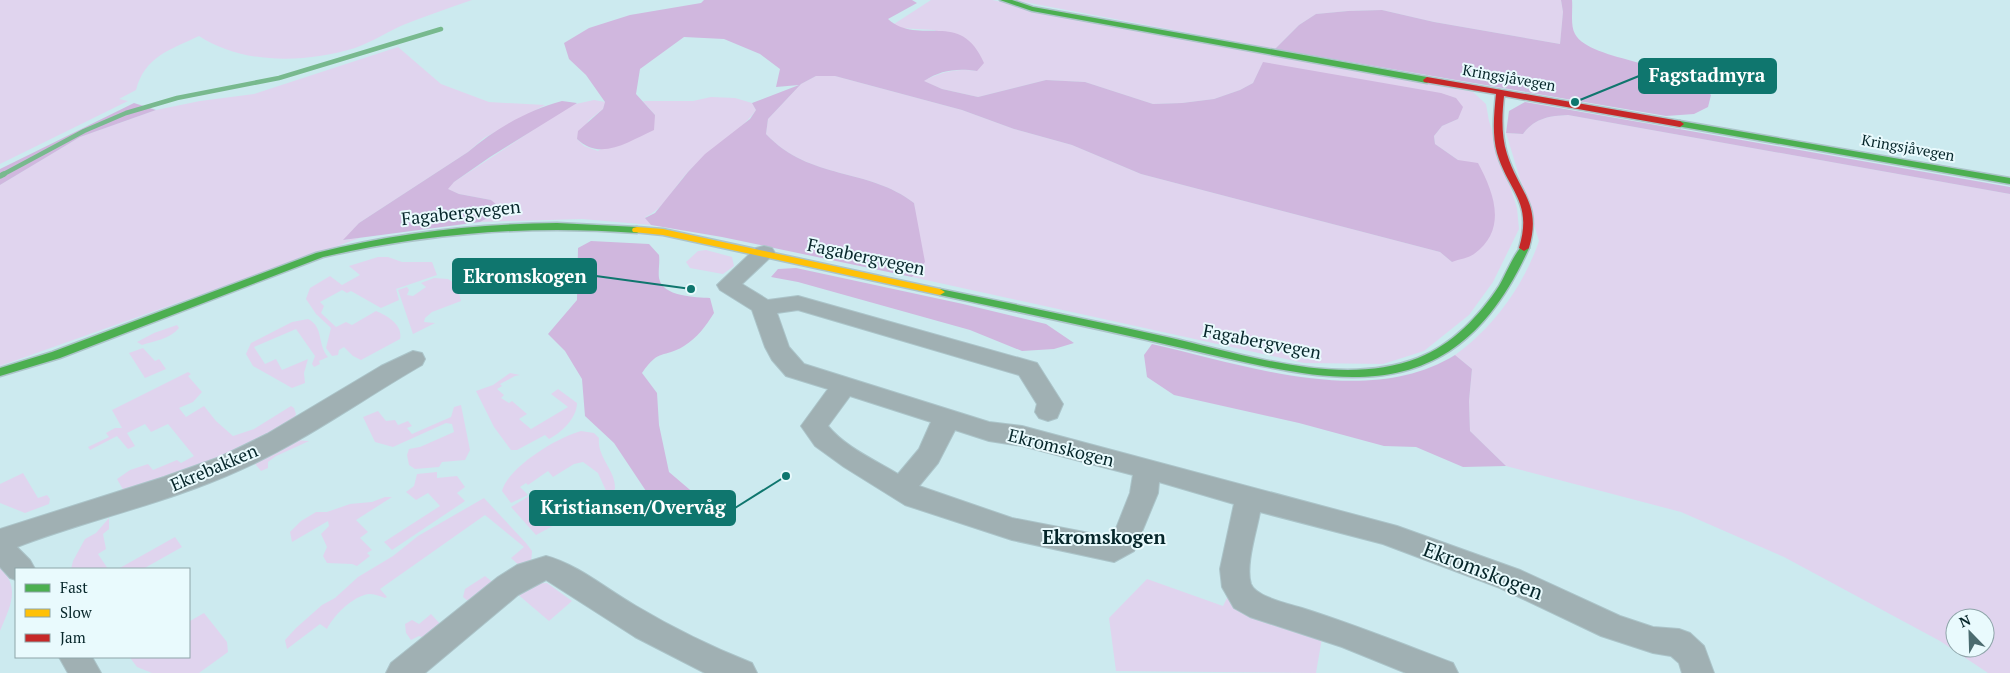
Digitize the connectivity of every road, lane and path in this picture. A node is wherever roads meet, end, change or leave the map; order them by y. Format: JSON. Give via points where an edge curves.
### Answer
{"nodes":[{"id":1,"x":1004,"y":0,"type":"edge"},
{"id":2,"x":1500,"y":92,"type":"junction"},
{"id":3,"x":2010,"y":181,"type":"edge"},
{"id":4,"x":764,"y":253,"type":"junction"},
{"id":5,"x":762,"y":308,"type":"junction"},
{"id":6,"x":413,"y":359,"type":"dead end"},
{"id":7,"x":0,"y":372,"type":"edge"},
{"id":8,"x":844,"y":386,"type":"junction"},
{"id":9,"x":1048,"y":412,"type":"dead end"},
{"id":10,"x":945,"y":418,"type":"junction"},
{"id":11,"x":1148,"y":469,"type":"junction"},
{"id":12,"x":901,"y":488,"type":"junction"},
{"id":13,"x":1249,"y":497,"type":"junction"},
{"id":14,"x":0,"y":541,"type":"edge"},
{"id":15,"x":0,"y":548,"type":"edge"},
{"id":16,"x":19,"y":568,"type":"edge"},
{"id":17,"x":76,"y":658,"type":"edge"},
{"id":18,"x":85,"y":673,"type":"edge"},
{"id":19,"x":402,"y":673,"type":"edge"},
{"id":20,"x":741,"y":673,"type":"edge"},
{"id":21,"x":1442,"y":673,"type":"edge"},
{"id":22,"x":1698,"y":673,"type":"edge"}],
"edges":[{"from":1,"to":2,"type":"street","name":"Kringsjåvegen","via":[[1032,9],[1156,33]]},
{"from":2,"to":3,"type":"street","name":"Kringsjåvegen"},
{"from":2,"to":4,"type":"street","name":"Fagabergvegen","via":[[1497,122],[1503,157],[1522,190],[1528,210],[1530,227],[1522,253],[1491,306],[1448,349],[1433,357],[1385,371],[1339,374],[1295,368]]},
{"from":4,"to":5,"type":"street","via":[[728,285]]},
{"from":4,"to":7,"type":"street","name":"Fagabergvegen","via":[[618,226],[533,224],[443,229],[363,243],[320,255],[56,355]]},
{"from":5,"to":8,"type":"street","name":"Ekromskogen","via":[[773,343],[784,360],[796,370]]},
{"from":5,"to":9,"type":"street","name":"Ekromskogen","via":[[798,303],[1006,361],[1028,370],[1050,404]]},
{"from":6,"to":14,"type":"street","name":"Ekrebakken","via":[[287,436],[230,464]]},
{"from":8,"to":10,"type":"street","name":"Ekromskogen"},
{"from":8,"to":12,"type":"street","via":[[814,426],[824,439],[853,460]]},
{"from":10,"to":11,"type":"street","name":"Ekromskogen"},
{"from":10,"to":12,"type":"street","via":[[931,452]]},
{"from":11,"to":12,"type":"street","via":[[1144,493],[1124,543],[1114,550],[980,520],[915,497]]},
{"from":11,"to":13,"type":"street","name":"Ekromskogen"},
{"from":13,"to":21,"type":"street","via":[[1235,569],[1237,587],[1246,599],[1261,608],[1348,636]]},
{"from":13,"to":22,"type":"street","name":"Ekromskogen","via":[[1387,534],[1510,579],[1612,627],[1653,640],[1679,643],[1693,656]]},
{"from":15,"to":16,"type":"street"},
{"from":17,"to":18,"type":"street"},
{"from":19,"to":20,"type":"street","via":[[508,586],[527,574],[546,568],[557,571],[623,616],[711,662]]}]}
